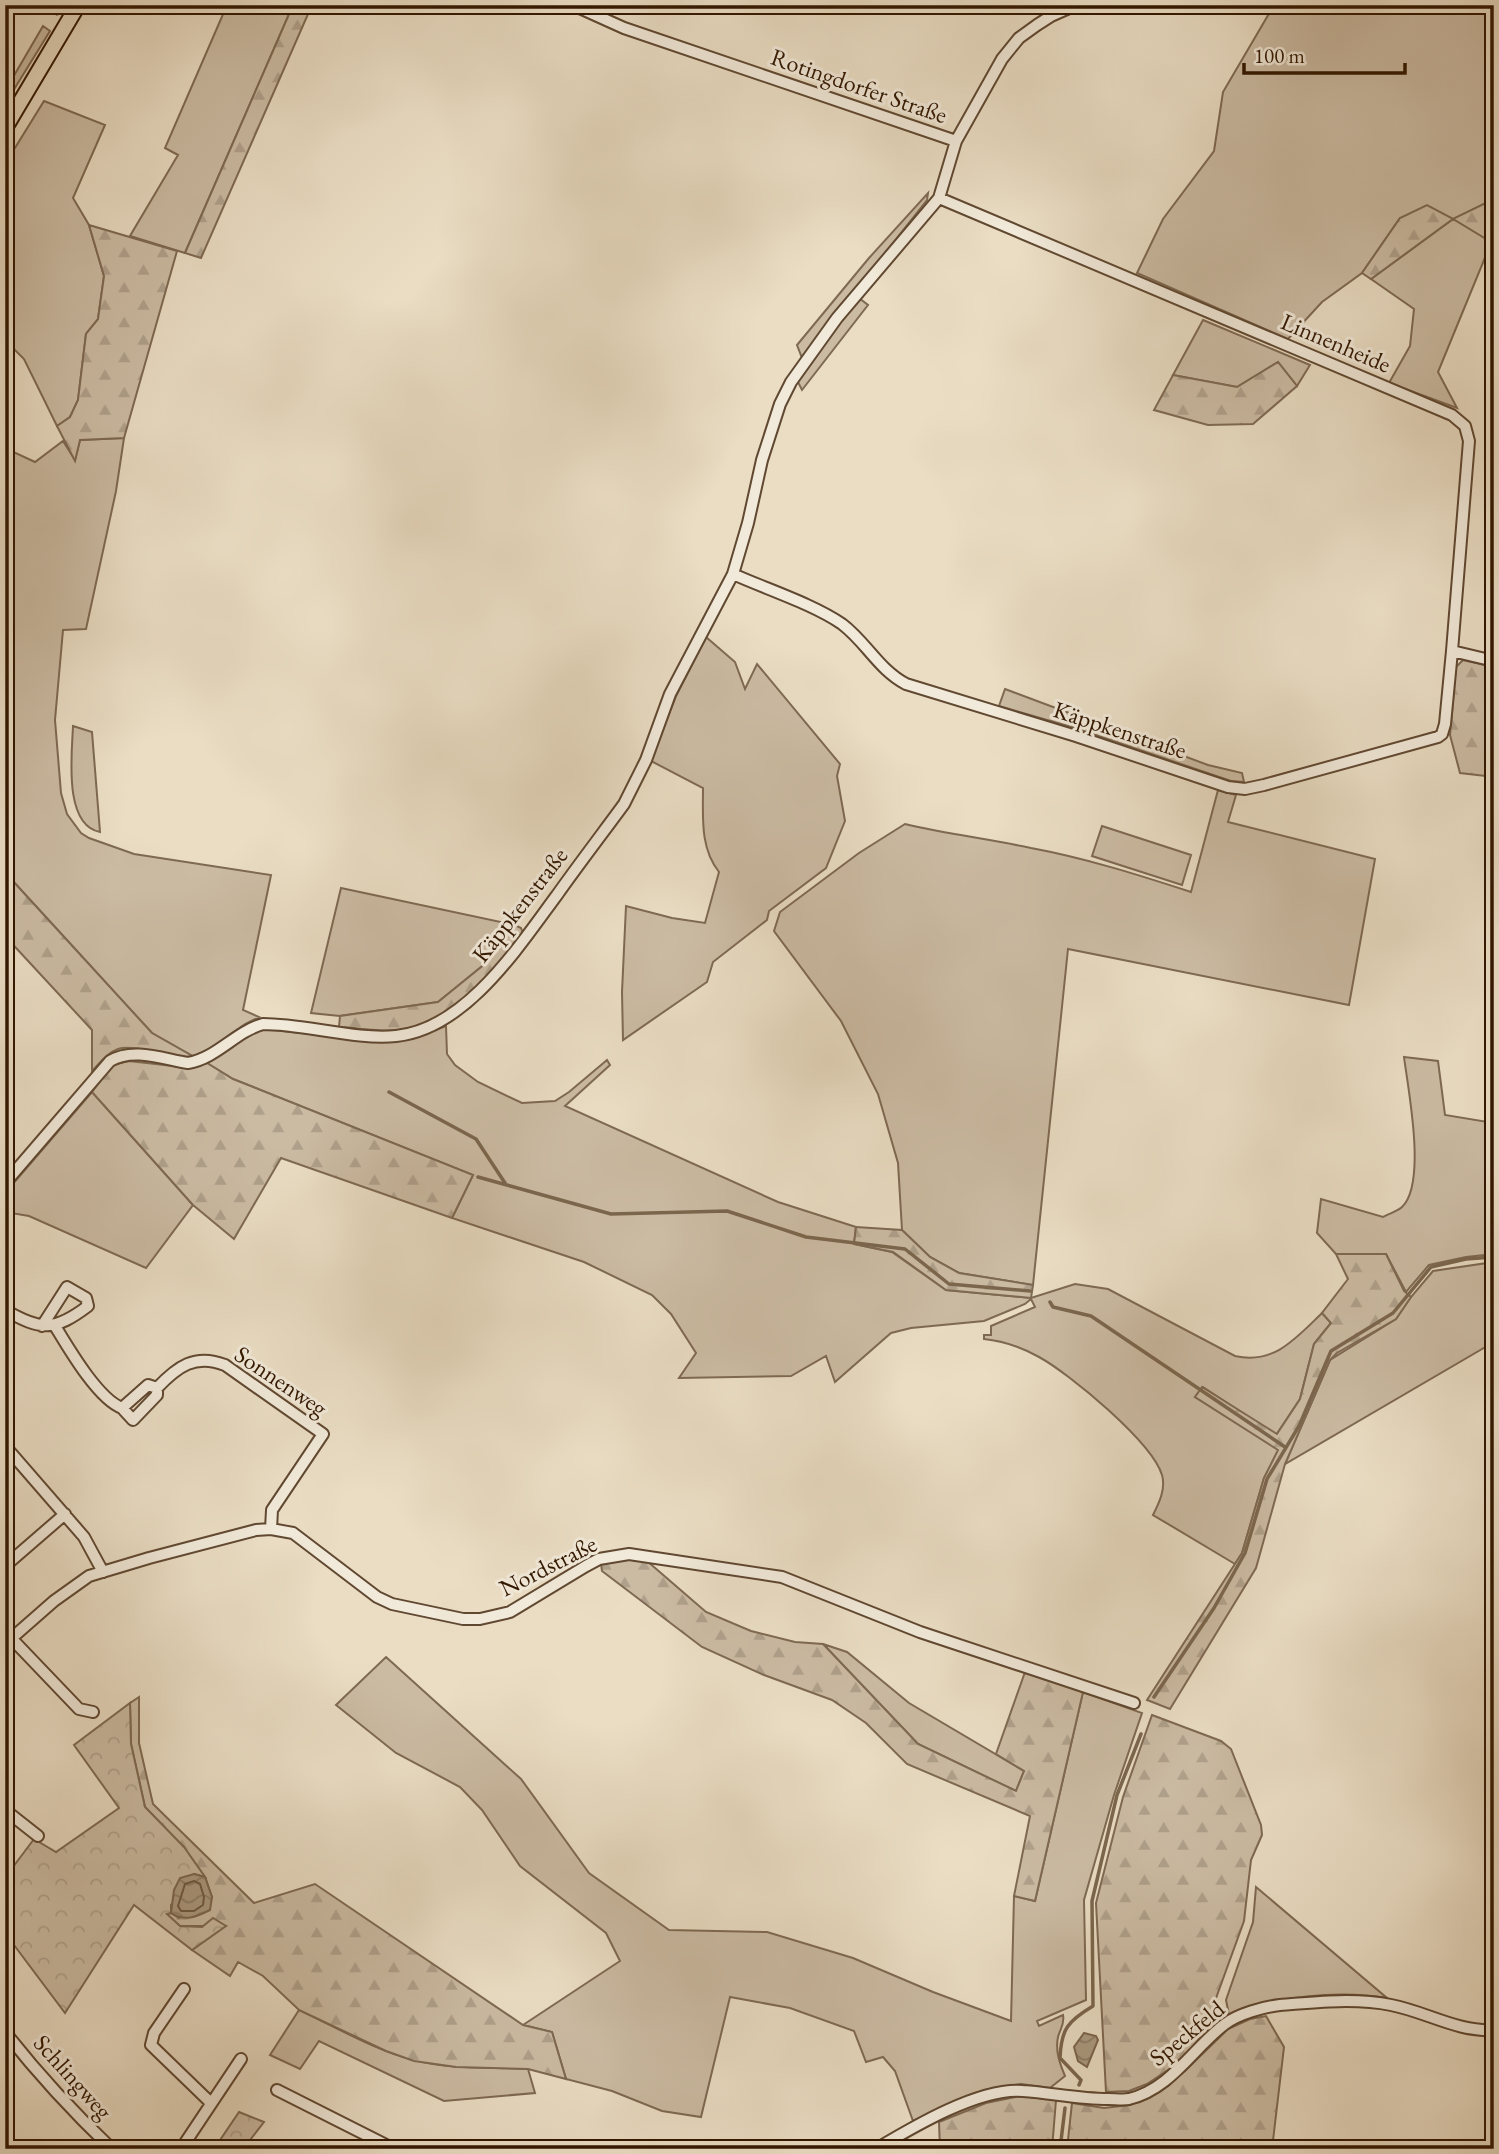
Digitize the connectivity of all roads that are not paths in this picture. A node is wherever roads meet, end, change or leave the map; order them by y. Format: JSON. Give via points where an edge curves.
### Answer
{"nodes":[{"id":1,"x":78,"y":5,"type":"edge"},
{"id":2,"x":573,"y":5,"type":"edge"},
{"id":3,"x":1076,"y":5,"type":"edge"},
{"id":4,"x":5,"y":128,"type":"edge"},
{"id":5,"x":956,"y":141,"type":"junction"},
{"id":6,"x":939,"y":198,"type":"junction"},
{"id":7,"x":733,"y":574,"type":"junction"},
{"id":8,"x":1452,"y":651,"type":"junction"},
{"id":9,"x":1494,"y":661,"type":"edge"},
{"id":10,"x":5,"y":1183,"type":"edge"},
{"id":11,"x":5,"y":1310,"type":"edge"},
{"id":12,"x":42,"y":1326,"type":"junction"},
{"id":13,"x":55,"y":1326,"type":"junction"},
{"id":14,"x":157,"y":1388,"type":"junction"},
{"id":15,"x":122,"y":1408,"type":"junction"},
{"id":16,"x":5,"y":1446,"type":"edge"},
{"id":17,"x":65,"y":1514,"type":"junction"},
{"id":18,"x":271,"y":1529,"type":"junction"},
{"id":19,"x":5,"y":1566,"type":"edge"},
{"id":20,"x":103,"y":1572,"type":"junction"},
{"id":21,"x":9,"y":1641,"type":"edge"},
{"id":22,"x":1134,"y":1703,"type":"dead end"},
{"id":23,"x":93,"y":1712,"type":"dead end"},
{"id":24,"x":5,"y":1810,"type":"edge"},
{"id":25,"x":38,"y":1836,"type":"dead end"},
{"id":26,"x":184,"y":1989,"type":"dead end"},
{"id":27,"x":1494,"y":2030,"type":"edge"},
{"id":28,"x":5,"y":2032,"type":"edge"},
{"id":29,"x":240,"y":2059,"type":"dead end"},
{"id":30,"x":277,"y":2090,"type":"dead end"},
{"id":31,"x":211,"y":2103,"type":"junction"},
{"id":32,"x":391,"y":2148,"type":"edge"},
{"id":33,"x":112,"y":2149,"type":"edge"},
{"id":34,"x":181,"y":2149,"type":"edge"},
{"id":35,"x":876,"y":2149,"type":"edge"}],
"edges":[{"from":1,"to":4,"type":"main road"},
{"from":2,"to":5,"type":"street","name":"Rotingdorfer Straße","via":[[624,27]]},
{"from":3,"to":5,"type":"street","name":"Rotingdorfer Straße","via":[[1019,38],[1002,59]]},
{"from":5,"to":6,"type":"street","name":"Käppkenstraße"},
{"from":6,"to":7,"type":"street","name":"Käppkenstraße","via":[[837,318],[791,382],[762,460]]},
{"from":6,"to":8,"type":"street","name":"Linnenheide","via":[[1452,415],[1465,426],[1469,441]]},
{"from":7,"to":8,"type":"street","name":"Käppkenstraße","via":[[843,625],[906,684],[1245,789],[1438,737],[1445,724]]},
{"from":7,"to":10,"type":"street","name":"Käppkenstraße","via":[[670,694],[624,804],[511,957],[461,1007],[426,1028],[398,1036],[263,1024],[248,1028],[197,1062],[131,1053],[119,1056]]},
{"from":8,"to":9,"type":"street"},
{"from":11,"to":12,"type":"street"},
{"from":12,"to":13,"type":"street"},
{"from":12,"to":13,"type":"street","via":[[67,1287],[86,1298],[88,1306]]},
{"from":13,"to":15,"type":"street","via":[[75,1360],[113,1404]]},
{"from":14,"to":15,"type":"street","name":"Sonnenweg","via":[[148,1385]]},
{"from":14,"to":15,"type":"street","name":"Sonnenweg","via":[[158,1395],[133,1420]]},
{"from":14,"to":18,"type":"street","name":"Sonnenweg","via":[[174,1371],[198,1360],[212,1360],[323,1434],[272,1510]]},
{"from":16,"to":17,"type":"street"},
{"from":17,"to":19,"type":"street"},
{"from":17,"to":20,"type":"street"},
{"from":18,"to":20,"type":"street"},
{"from":18,"to":22,"type":"street","name":"Nordstraße","via":[[293,1534],[377,1597],[463,1619],[510,1612],[586,1566],[613,1556],[629,1554],[782,1577],[920,1632]]},
{"from":20,"to":21,"type":"street","via":[[73,1587]]},
{"from":21,"to":23,"type":"street","via":[[79,1709]]},
{"from":24,"to":25,"type":"street"},
{"from":26,"to":31,"type":"street","via":[[151,2045]]},
{"from":27,"to":35,"type":"street","name":"Speckfeld","via":[[1466,2029],[1393,2005],[1365,2001],[1276,2005],[1225,2023],[1181,2068],[1129,2099],[1005,2092],[936,2116]]},
{"from":28,"to":33,"type":"street","name":"Schlingweg","via":[[76,2115]]},
{"from":29,"to":31,"type":"street"},
{"from":30,"to":32,"type":"street"},
{"from":31,"to":34,"type":"street"}]}
